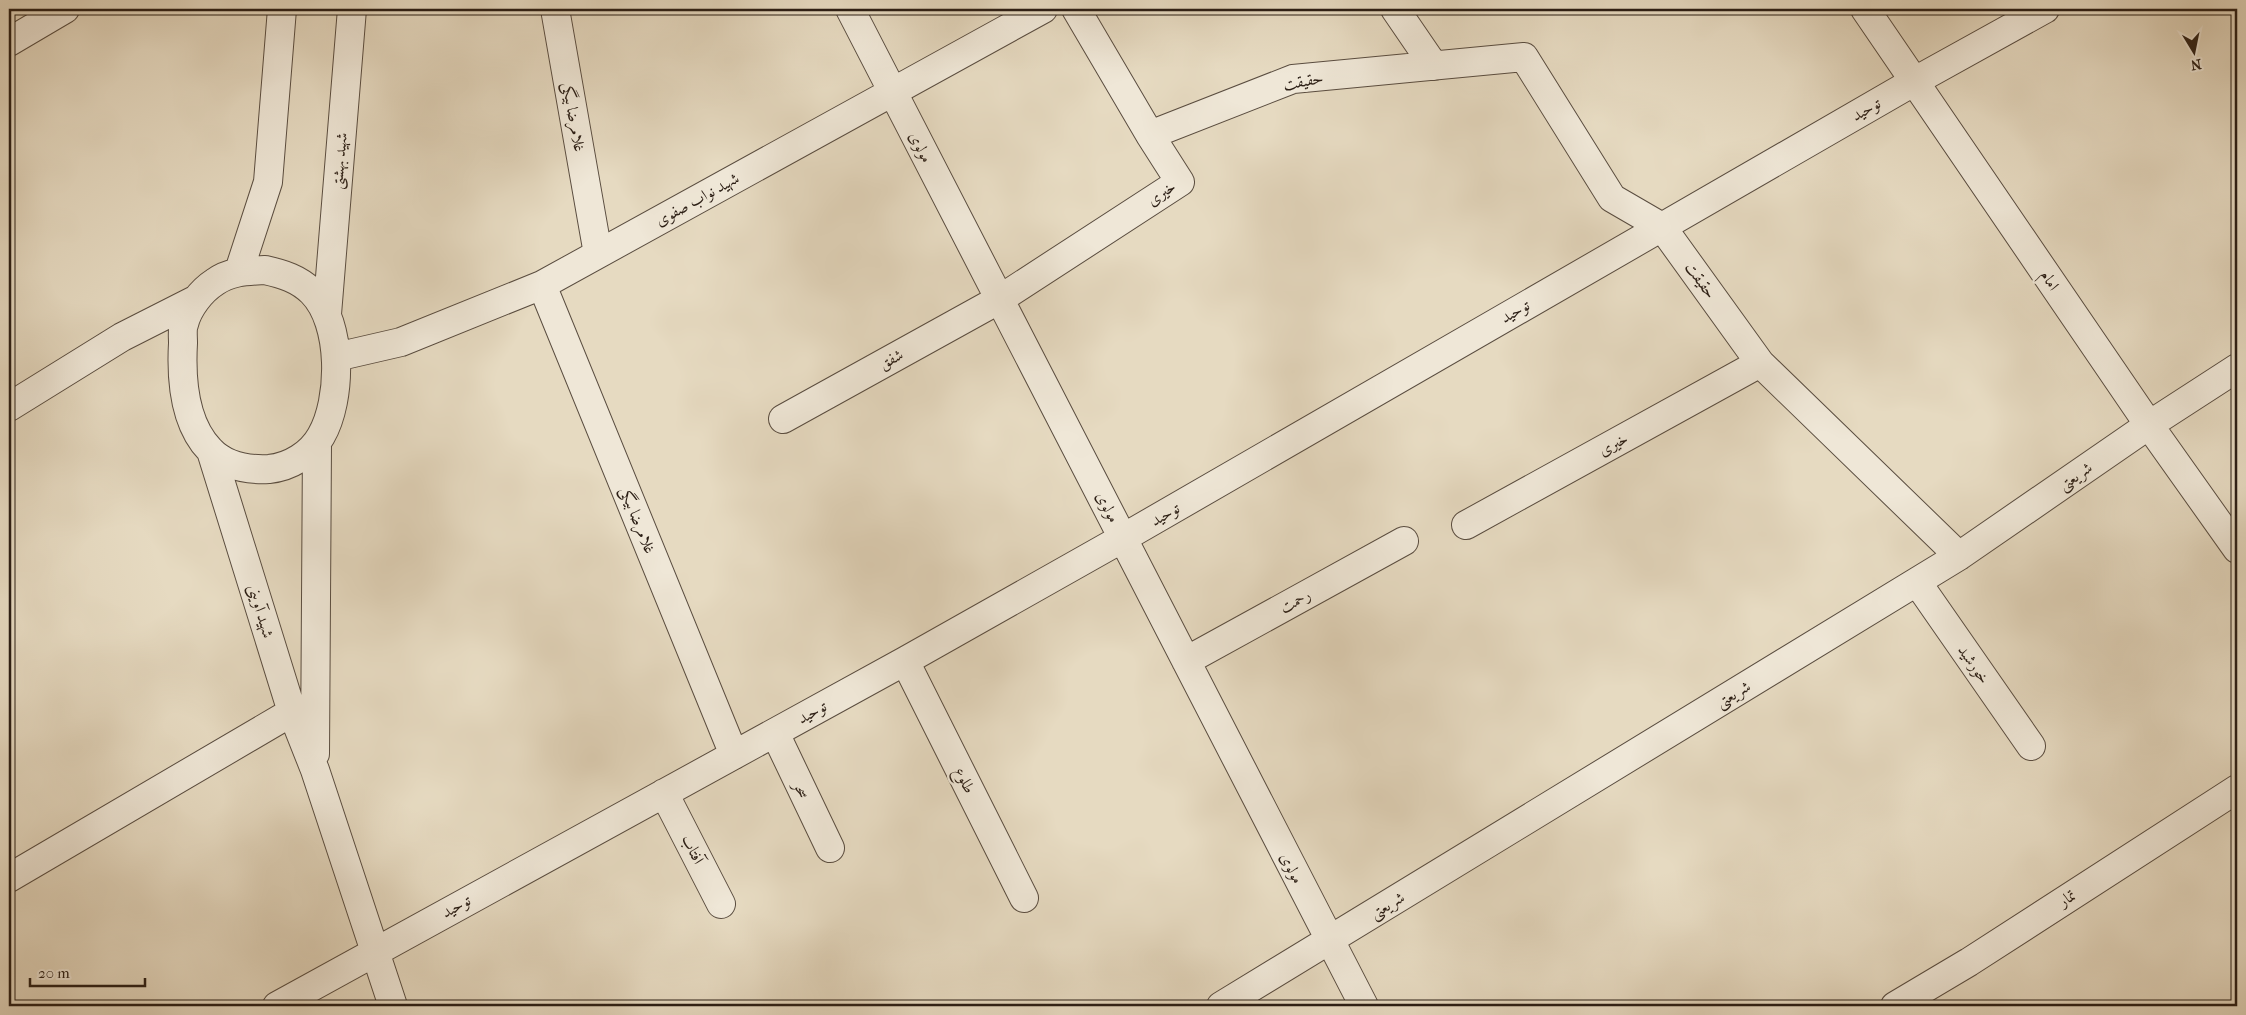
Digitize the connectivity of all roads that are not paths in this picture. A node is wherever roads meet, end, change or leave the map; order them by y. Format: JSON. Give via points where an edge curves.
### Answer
{"nodes":[{"id":1,"x":65,"y":9,"type":"edge"},
{"id":2,"x":282,"y":9,"type":"edge"},
{"id":3,"x":352,"y":9,"type":"edge"},
{"id":4,"x":555,"y":9,"type":"edge"},
{"id":5,"x":850,"y":9,"type":"edge"},
{"id":6,"x":1043,"y":9,"type":"edge"},
{"id":7,"x":1076,"y":9,"type":"edge"},
{"id":8,"x":1396,"y":9,"type":"edge"},
{"id":9,"x":1865,"y":9,"type":"edge"},
{"id":10,"x":2045,"y":9,"type":"edge"},
{"id":11,"x":9,"y":42,"type":"edge"},
{"id":12,"x":1434,"y":66,"type":"junction"},
{"id":13,"x":1915,"y":81,"type":"junction"},
{"id":14,"x":892,"y":91,"type":"junction"},
{"id":15,"x":1150,"y":135,"type":"junction"},
{"id":16,"x":1662,"y":227,"type":"junction"},
{"id":17,"x":598,"y":254,"type":"junction"},
{"id":18,"x":239,"y":271,"type":"junction"},
{"id":19,"x":542,"y":285,"type":"junction"},
{"id":20,"x":1000,"y":299,"type":"junction"},
{"id":21,"x":195,"y":300,"type":"junction"},
{"id":22,"x":327,"y":314,"type":"junction"},
{"id":23,"x":336,"y":357,"type":"junction"},
{"id":24,"x":1760,"y":363,"type":"junction"},
{"id":25,"x":2237,"y":368,"type":"edge"},
{"id":26,"x":9,"y":406,"type":"edge"},
{"id":27,"x":783,"y":419,"type":"dead end"},
{"id":28,"x":2149,"y":425,"type":"junction"},
{"id":29,"x":316,"y":444,"type":"junction"},
{"id":30,"x":211,"y":451,"type":"junction"},
{"id":31,"x":1466,"y":525,"type":"dead end"},
{"id":32,"x":1123,"y":538,"type":"junction"},
{"id":33,"x":1404,"y":541,"type":"dead end"},
{"id":34,"x":2237,"y":549,"type":"edge"},
{"id":35,"x":1959,"y":556,"type":"junction"},
{"id":36,"x":1917,"y":582,"type":"junction"},
{"id":37,"x":905,"y":661,"type":"junction"},
{"id":38,"x":1186,"y":661,"type":"junction"},
{"id":39,"x":292,"y":712,"type":"junction"},
{"id":40,"x":775,"y":732,"type":"junction"},
{"id":41,"x":2031,"y":746,"type":"dead end"},
{"id":42,"x":734,"y":755,"type":"junction"},
{"id":43,"x":315,"y":770,"type":"junction"},
{"id":44,"x":2237,"y":789,"type":"edge"},
{"id":45,"x":664,"y":793,"type":"junction"},
{"id":46,"x":830,"y":848,"type":"dead end"},
{"id":47,"x":9,"y":878,"type":"edge"},
{"id":48,"x":1024,"y":898,"type":"dead end"},
{"id":49,"x":721,"y":904,"type":"dead end"},
{"id":50,"x":1329,"y":940,"type":"junction"},
{"id":51,"x":374,"y":951,"type":"junction"},
{"id":52,"x":277,"y":1006,"type":"edge"},
{"id":53,"x":392,"y":1006,"type":"edge"},
{"id":54,"x":1221,"y":1006,"type":"edge"},
{"id":55,"x":1364,"y":1006,"type":"edge"},
{"id":56,"x":1895,"y":1006,"type":"edge"}],
"edges":[{"from":1,"to":11,"type":"street"},
{"from":2,"to":18,"type":"street","via":[[268,182]]},
{"from":3,"to":22,"type":"street","name":"شهید بهشتی"},
{"from":4,"to":17,"type":"street","name":"غلامرضا بیگی"},
{"from":5,"to":14,"type":"street","name":"مولوی"},
{"from":6,"to":14,"type":"street","name":"شهید نواب صفوی"},
{"from":7,"to":15,"type":"street","name":"خیری"},
{"from":8,"to":12,"type":"street"},
{"from":9,"to":13,"type":"street","name":"امام"},
{"from":10,"to":13,"type":"street","name":"توحید"},
{"from":12,"to":15,"type":"street","name":"حقیقت","via":[[1293,79]]},
{"from":12,"to":16,"type":"street","name":"حقیقت","via":[[1524,57],[1612,198]]},
{"from":13,"to":16,"type":"street","name":"توحید"},
{"from":13,"to":28,"type":"street","name":"امام"},
{"from":14,"to":17,"type":"street","name":"شهید نواب صفوی"},
{"from":14,"to":20,"type":"street","name":"مولوی"},
{"from":15,"to":20,"type":"street","name":"خیری","via":[[1180,182]]},
{"from":16,"to":24,"type":"street","name":"حقیقت"},
{"from":16,"to":32,"type":"street","name":"توحید"},
{"from":17,"to":19,"type":"street","name":"شهید نواب صفوی"},
{"from":18,"to":21,"type":"street","via":[[215,282]]},
{"from":18,"to":22,"type":"street","via":[[265,270],[291,277],[312,292]]},
{"from":19,"to":23,"type":"street","name":"شهید نواب صفوی","via":[[401,342]]},
{"from":19,"to":42,"type":"street","name":"غلامرضا بیگی"},
{"from":20,"to":27,"type":"street","name":"شفق"},
{"from":20,"to":32,"type":"street","name":"مولوی"},
{"from":21,"to":26,"type":"street","via":[[122,337]]},
{"from":21,"to":30,"type":"street","via":[[184,324],[181,367],[189,410],[197,432]]},
{"from":22,"to":23,"type":"street"},
{"from":23,"to":29,"type":"street","via":[[328,424]]},
{"from":24,"to":31,"type":"street","name":"خیری"},
{"from":24,"to":35,"type":"street","name":"حقیقت"},
{"from":25,"to":28,"type":"street","name":"شریعتی"},
{"from":28,"to":34,"type":"street","name":"امام"},
{"from":28,"to":35,"type":"street","name":"شریعتی"},
{"from":29,"to":30,"type":"street","via":[[299,459],[277,468],[253,470],[231,464]]},
{"from":29,"to":43,"type":"street","name":"شهید آوینی"},
{"from":30,"to":39,"type":"street","name":"شهید آوینی"},
{"from":32,"to":37,"type":"street","name":"توحید"},
{"from":32,"to":38,"type":"street","name":"مولوی"},
{"from":33,"to":38,"type":"street","name":"رحمت"},
{"from":35,"to":36,"type":"street","name":"شریعتی"},
{"from":36,"to":41,"type":"street","name":"خورشید"},
{"from":36,"to":50,"type":"street","name":"شریعتی"},
{"from":37,"to":40,"type":"street","name":"توحید"},
{"from":37,"to":48,"type":"street","name":"طلوع"},
{"from":38,"to":50,"type":"street","name":"مولوی"},
{"from":39,"to":43,"type":"street","name":"شهید آوینی"},
{"from":39,"to":47,"type":"street"},
{"from":40,"to":42,"type":"street","name":"توحید"},
{"from":40,"to":46,"type":"street","name":"سحر"},
{"from":42,"to":45,"type":"street","name":"توحید"},
{"from":43,"to":51,"type":"street","name":"شهید آوینی"},
{"from":44,"to":56,"type":"street","name":"تمار"},
{"from":45,"to":49,"type":"street","name":"آفتاب"},
{"from":45,"to":51,"type":"street","name":"توحید"},
{"from":50,"to":54,"type":"street","name":"شریعتی"},
{"from":50,"to":55,"type":"street","name":"مولوی"},
{"from":51,"to":52,"type":"street","name":"توحید"},
{"from":51,"to":53,"type":"street","name":"شهید آوینی"}]}
